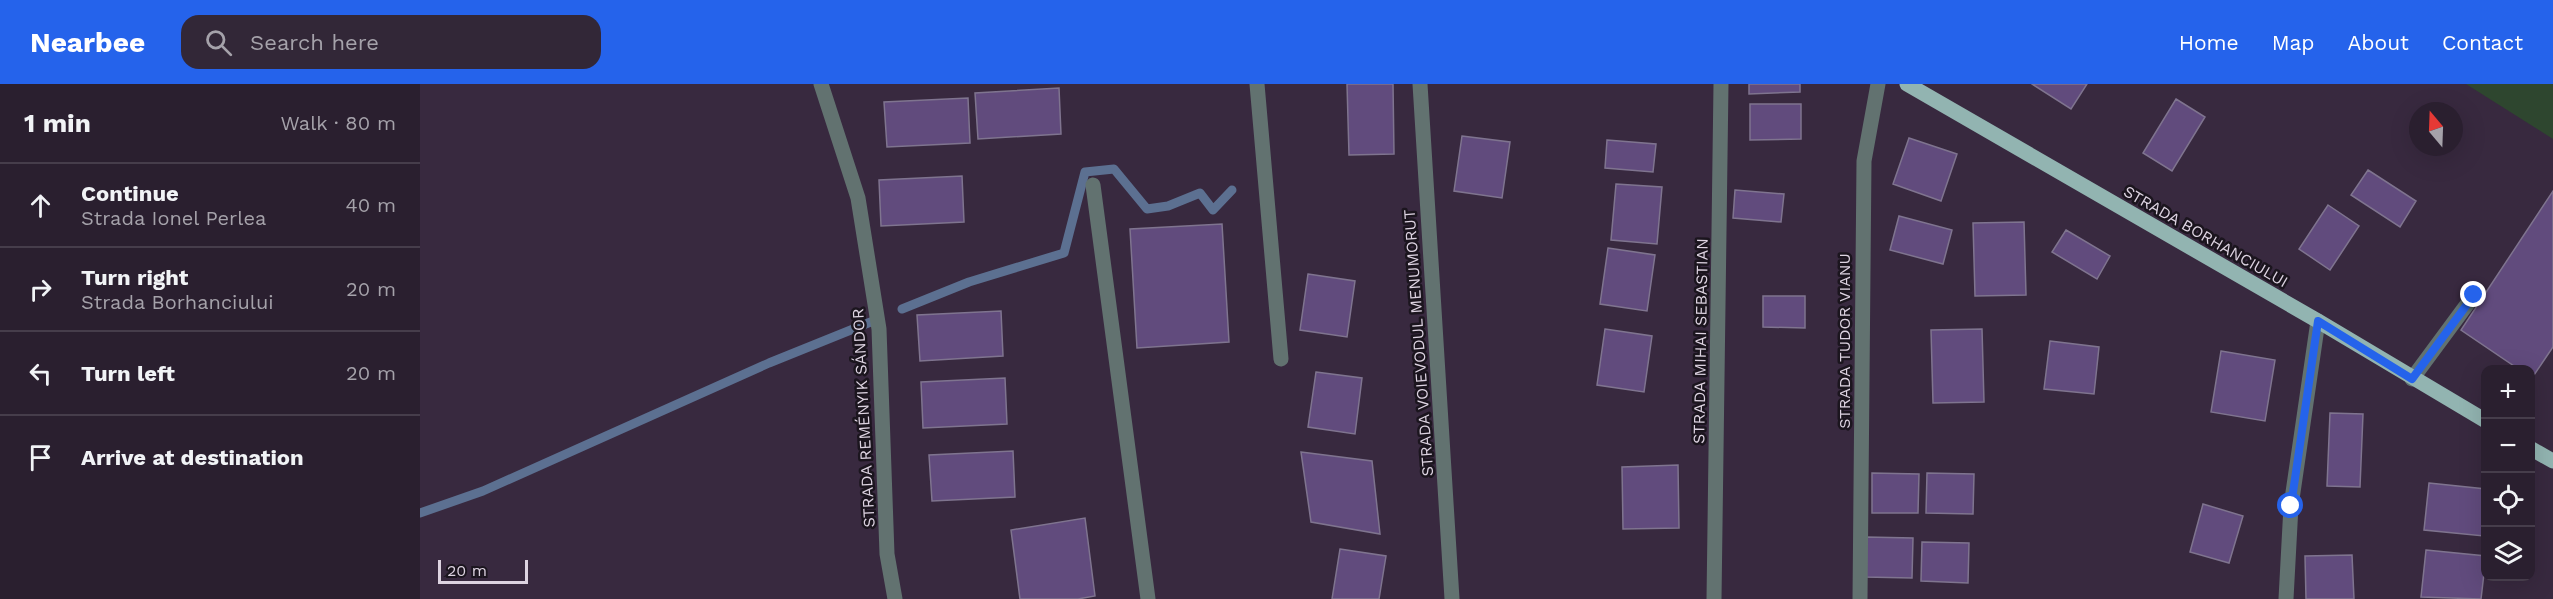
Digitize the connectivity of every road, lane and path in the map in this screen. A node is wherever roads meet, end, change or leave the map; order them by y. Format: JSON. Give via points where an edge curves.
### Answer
{"nodes":[{"id":1,"x":1257,"y":84,"type":"edge"},
{"id":2,"x":1420,"y":84,"type":"edge"},
{"id":3,"x":1721,"y":84,"type":"edge"},
{"id":4,"x":1878,"y":84,"type":"edge"},
{"id":5,"x":1910,"y":85,"type":"edge"},
{"id":6,"x":825,"y":88,"type":"edge"},
{"id":7,"x":1093,"y":185,"type":"dead end"},
{"id":8,"x":2474,"y":295,"type":"dead end"},
{"id":9,"x":2318,"y":321,"type":"junction"},
{"id":10,"x":1281,"y":359,"type":"dead end"},
{"id":11,"x":2412,"y":379,"type":"junction"},
{"id":12,"x":2482,"y":419,"type":"edge"},
{"id":13,"x":2535,"y":451,"type":"edge"},
{"id":14,"x":2553,"y":461,"type":"edge"},
{"id":15,"x":896,"y":599,"type":"edge"},
{"id":16,"x":1148,"y":599,"type":"edge"},
{"id":17,"x":1452,"y":599,"type":"edge"},
{"id":18,"x":1714,"y":599,"type":"edge"},
{"id":19,"x":1860,"y":599,"type":"edge"},
{"id":20,"x":2286,"y":599,"type":"edge"}],
"edges":[{"from":1,"to":10,"type":"street"},
{"from":2,"to":17,"type":"street","name":"STRADA VOIEVODUL MENUMORUT"},
{"from":3,"to":18,"type":"street","name":"STRADA MIHAI SEBASTIAN"},
{"from":4,"to":19,"type":"street","name":"STRADA TUDOR VIANU","via":[[1864,161]]},
{"from":5,"to":9,"type":"main road","name":"STRADA BORHANCIULUI"},
{"from":6,"to":15,"type":"street","name":"STRADA REMÉNYIK SÁNDOR","via":[[858,198],[879,329],[887,554]]},
{"from":7,"to":16,"type":"street"},
{"from":8,"to":11,"type":"street"},
{"from":9,"to":11,"type":"main road","name":"STRADA BORHANCIULUI"},
{"from":9,"to":20,"type":"street","via":[[2291,506]]},
{"from":11,"to":12,"type":"main road","name":"STRADA BORHANCIULUI"},
{"from":13,"to":14,"type":"main road"}]}
